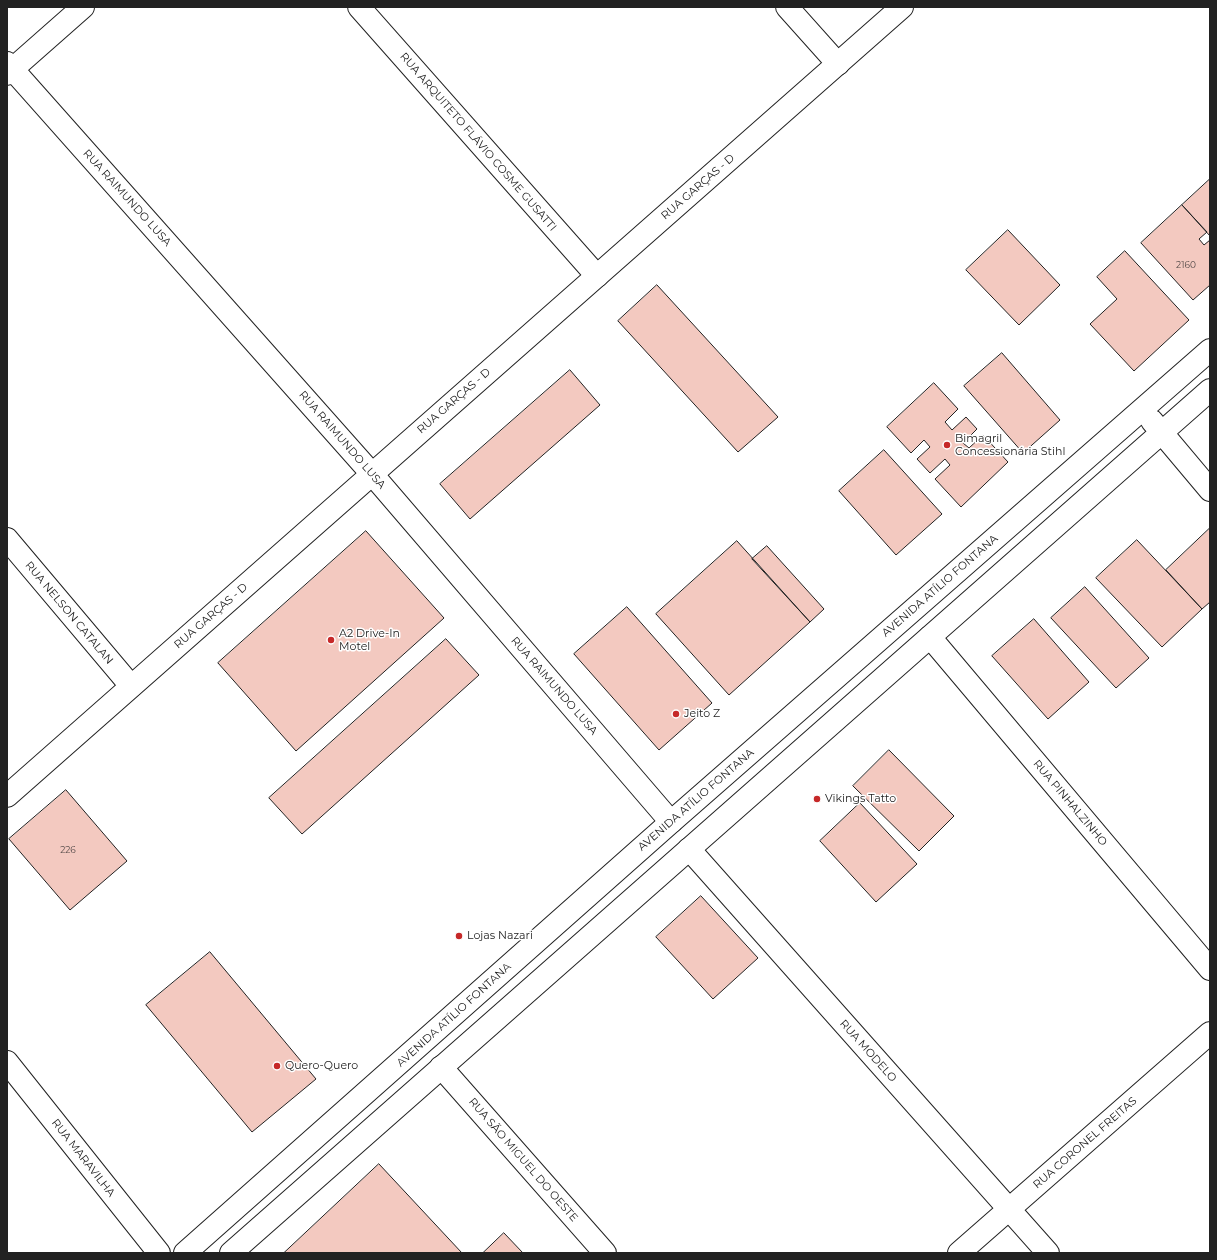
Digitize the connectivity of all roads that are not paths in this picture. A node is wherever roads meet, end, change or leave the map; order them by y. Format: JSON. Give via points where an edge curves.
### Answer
{"nodes":[{"id":1,"x":82,"y":7,"type":"edge"},
{"id":2,"x":359,"y":7,"type":"edge"},
{"id":3,"x":787,"y":7,"type":"edge"},
{"id":4,"x":902,"y":7,"type":"edge"},
{"id":5,"x":838,"y":64,"type":"junction"},
{"id":6,"x":9,"y":69,"type":"edge"},
{"id":7,"x":596,"y":276,"type":"junction"},
{"id":8,"x":1210,"y":350,"type":"edge"},
{"id":9,"x":1210,"y":390,"type":"edge"},
{"id":10,"x":1143,"y":410,"type":"junction"},
{"id":11,"x":1162,"y":432,"type":"junction"},
{"id":12,"x":372,"y":474,"type":"junction"},
{"id":13,"x":1210,"y":490,"type":"edge"},
{"id":14,"x":7,"y":539,"type":"edge"},
{"id":15,"x":930,"y":637,"type":"junction"},
{"id":16,"x":131,"y":686,"type":"junction"},
{"id":17,"x":7,"y":796,"type":"edge"},
{"id":18,"x":671,"y":822,"type":"junction"},
{"id":19,"x":689,"y":849,"type":"junction"},
{"id":20,"x":1210,"y":969,"type":"edge"},
{"id":21,"x":1210,"y":1033,"type":"edge"},
{"id":22,"x":7,"y":1062,"type":"edge"},
{"id":23,"x":441,"y":1067,"type":"junction"},
{"id":24,"x":1009,"y":1210,"type":"junction"},
{"id":25,"x":159,"y":1253,"type":"edge"},
{"id":26,"x":185,"y":1253,"type":"edge"},
{"id":27,"x":231,"y":1253,"type":"edge"},
{"id":28,"x":605,"y":1253,"type":"edge"},
{"id":29,"x":959,"y":1253,"type":"edge"},
{"id":30,"x":1048,"y":1253,"type":"edge"}],
"edges":[{"from":1,"to":6,"type":"street"},
{"from":2,"to":7,"type":"street","name":"RUA ARQUITETO FLÁVIO COSME GUSATTI"},
{"from":3,"to":5,"type":"street"},
{"from":4,"to":5,"type":"street","name":"RUA GARÇAS - D"},
{"from":5,"to":7,"type":"street","name":"RUA GARÇAS - D"},
{"from":6,"to":12,"type":"street","name":"RUA RAIMUNDO LUSA"},
{"from":7,"to":12,"type":"street","name":"RUA GARÇAS - D"},
{"from":8,"to":10,"type":"street","name":"AVENIDA ATÍLIO FONTANA"},
{"from":9,"to":11,"type":"street"},
{"from":10,"to":11,"type":"street"},
{"from":10,"to":18,"type":"street","name":"AVENIDA ATÍLIO FONTANA"},
{"from":11,"to":13,"type":"street"},
{"from":11,"to":15,"type":"street"},
{"from":12,"to":16,"type":"street","name":"RUA GARÇAS - D"},
{"from":12,"to":18,"type":"street","name":"RUA RAIMUNDO LUSA"},
{"from":14,"to":16,"type":"street","name":"RUA NELSON CATALAN"},
{"from":15,"to":19,"type":"street"},
{"from":15,"to":20,"type":"street","name":"RUA PINHALZINHO"},
{"from":16,"to":17,"type":"street","name":"RUA GARÇAS - D"},
{"from":18,"to":26,"type":"street","name":"AVENIDA ATÍLIO FONTANA"},
{"from":19,"to":23,"type":"street"},
{"from":19,"to":24,"type":"street","name":"RUA MODELO"},
{"from":21,"to":24,"type":"street","name":"RUA CORONEL FREITAS"},
{"from":22,"to":25,"type":"street","name":"RUA MARAVILHA"},
{"from":23,"to":27,"type":"street"},
{"from":23,"to":28,"type":"street","name":"RUA SÃO MIGUEL DO OESTE"},
{"from":24,"to":29,"type":"street","name":"RUA CORONEL FREITAS"},
{"from":24,"to":30,"type":"street","name":"RUA MODELO"}]}
